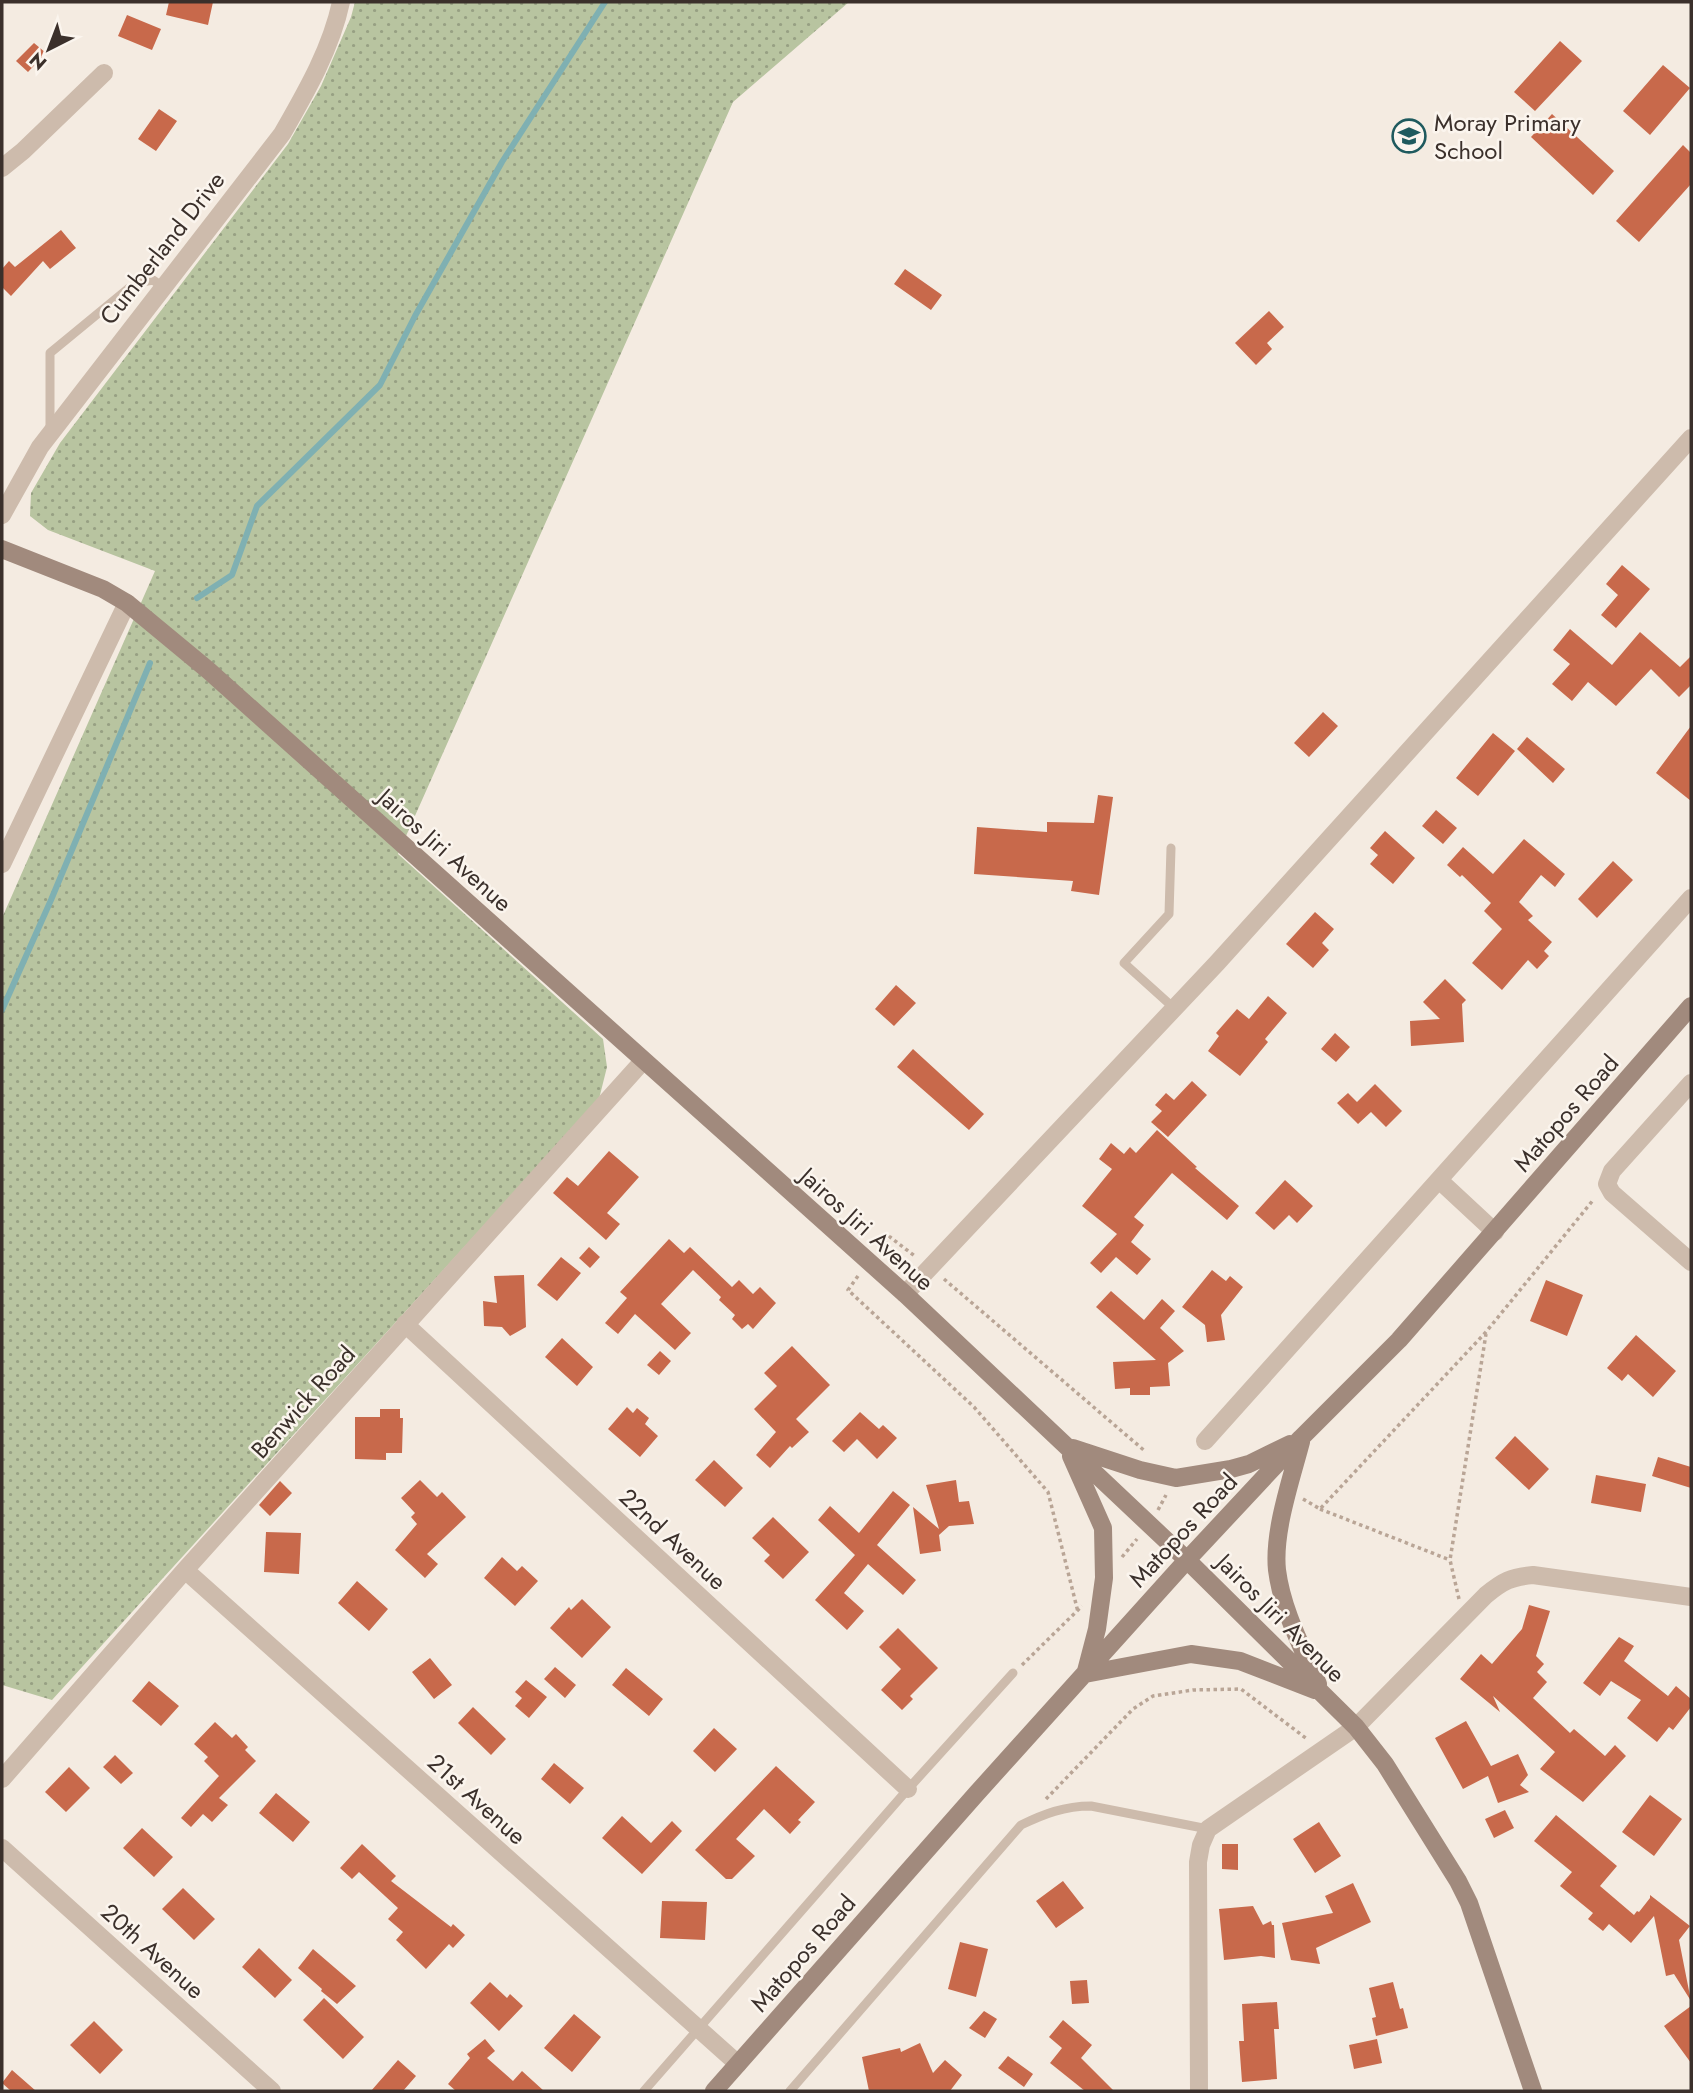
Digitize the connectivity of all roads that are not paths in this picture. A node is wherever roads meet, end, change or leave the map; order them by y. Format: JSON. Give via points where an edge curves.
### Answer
{"nodes":[{"id":1,"x":341,"y":2,"type":"edge"},
{"id":2,"x":104,"y":73,"type":"dead end"},
{"id":3,"x":2,"y":167,"type":"edge"},
{"id":4,"x":163,"y":287,"type":"junction"},
{"id":5,"x":50,"y":435,"type":"junction"},
{"id":6,"x":1691,"y":439,"type":"edge"},
{"id":7,"x":2,"y":515,"type":"edge"},
{"id":8,"x":2,"y":549,"type":"edge"},
{"id":9,"x":127,"y":603,"type":"junction"},
{"id":10,"x":1171,"y":848,"type":"dead end"},
{"id":11,"x":2,"y":864,"type":"edge"},
{"id":12,"x":1691,"y":898,"type":"edge"},
{"id":13,"x":1691,"y":1006,"type":"edge"},
{"id":14,"x":1174,"y":1009,"type":"junction"},
{"id":15,"x":643,"y":1061,"type":"junction"},
{"id":16,"x":1691,"y":1083,"type":"edge"},
{"id":17,"x":1439,"y":1180,"type":"junction"},
{"id":18,"x":1495,"y":1232,"type":"junction"},
{"id":19,"x":1691,"y":1262,"type":"edge"},
{"id":20,"x":905,"y":1294,"type":"junction"},
{"id":21,"x":405,"y":1324,"type":"junction"},
{"id":22,"x":1301,"y":1438,"type":"junction"},
{"id":23,"x":1205,"y":1441,"type":"dead end"},
{"id":24,"x":1067,"y":1446,"type":"junction"},
{"id":25,"x":1187,"y":1560,"type":"junction"},
{"id":26,"x":185,"y":1570,"type":"junction"},
{"id":27,"x":1691,"y":1597,"type":"edge"},
{"id":28,"x":1013,"y":1673,"type":"dead end"},
{"id":29,"x":1085,"y":1674,"type":"junction"},
{"id":30,"x":1321,"y":1693,"type":"junction"},
{"id":31,"x":1356,"y":1727,"type":"junction"},
{"id":32,"x":2,"y":1779,"type":"edge"},
{"id":33,"x":908,"y":1789,"type":"junction"},
{"id":34,"x":1208,"y":1829,"type":"junction"},
{"id":35,"x":2,"y":1848,"type":"edge"},
{"id":36,"x":699,"y":2030,"type":"junction"},
{"id":37,"x":738,"y":2064,"type":"junction"},
{"id":38,"x":272,"y":2091,"type":"edge"},
{"id":39,"x":644,"y":2091,"type":"edge"},
{"id":40,"x":714,"y":2091,"type":"edge"},
{"id":41,"x":790,"y":2091,"type":"edge"},
{"id":42,"x":1199,"y":2091,"type":"edge"},
{"id":43,"x":1534,"y":2091,"type":"edge"}],
"edges":[{"from":1,"to":4,"type":"street","name":"Cumberland Drive","via":[[312,83],[282,134]]},
{"from":2,"to":3,"type":"street"},
{"from":4,"to":5,"type":"street","name":"Cumberland Drive"},
{"from":4,"to":5,"type":"lane","via":[[153,280],[129,288],[50,353]]},
{"from":5,"to":7,"type":"street","name":"Cumberland Drive"},
{"from":6,"to":14,"type":"street"},
{"from":8,"to":9,"type":"main road","name":"Jairos Jiri Avenue"},
{"from":9,"to":11,"type":"street"},
{"from":9,"to":15,"type":"main road","name":"Jairos Jiri Avenue","via":[[218,679]]},
{"from":10,"to":14,"type":"lane","via":[[1169,914],[1124,963]]},
{"from":12,"to":17,"type":"street"},
{"from":13,"to":18,"type":"main road","name":"Matopos Road"},
{"from":14,"to":20,"type":"street"},
{"from":15,"to":20,"type":"main road","name":"Jairos Jiri Avenue"},
{"from":15,"to":21,"type":"street","name":"Benwick Road"},
{"from":16,"to":19,"type":"street","via":[[1612,1171],[1606,1184]]},
{"from":17,"to":18,"type":"street"},
{"from":17,"to":23,"type":"street"},
{"from":18,"to":22,"type":"main road","name":"Matopos Road","via":[[1399,1340]]},
{"from":20,"to":24,"type":"main road","name":"Jairos Jiri Avenue"},
{"from":21,"to":26,"type":"street","name":"Benwick Road"},
{"from":21,"to":33,"type":"street","name":"22nd Avenue"},
{"from":22,"to":24,"type":"main road","via":[[1249,1464],[1176,1478]]},
{"from":22,"to":25,"type":"main road","name":"Matopos Road"},
{"from":22,"to":30,"type":"main road","via":[[1277,1547],[1277,1570],[1289,1615]]},
{"from":24,"to":25,"type":"main road","name":"Jairos Jiri Avenue"},
{"from":24,"to":29,"type":"main road","via":[[1103,1528],[1104,1578]]},
{"from":25,"to":29,"type":"main road","name":"Matopos Road"},
{"from":25,"to":30,"type":"main road","name":"Jairos Jiri Avenue"},
{"from":26,"to":32,"type":"street","name":"Benwick Road"},
{"from":26,"to":36,"type":"street","name":"21st Avenue"},
{"from":27,"to":31,"type":"street","via":[[1515,1576],[1463,1618]]},
{"from":28,"to":33,"type":"lane"},
{"from":29,"to":30,"type":"main road","via":[[1191,1654],[1240,1661]]},
{"from":29,"to":37,"type":"main road","name":"Matopos Road"},
{"from":30,"to":31,"type":"main road","name":"Jairos Jiri Avenue"},
{"from":31,"to":34,"type":"street"},
{"from":31,"to":43,"type":"main road","name":"Jairos Jiri Avenue","via":[[1385,1764],[1469,1903]]},
{"from":33,"to":36,"type":"lane"},
{"from":34,"to":41,"type":"lane","via":[[1091,1806],[1055,1810],[1021,1825]]},
{"from":34,"to":42,"type":"street","via":[[1198,1862]]},
{"from":35,"to":38,"type":"street","name":"20th Avenue"},
{"from":36,"to":37,"type":"street","name":"21st Avenue"},
{"from":36,"to":39,"type":"lane"},
{"from":37,"to":40,"type":"main road","name":"Matopos Road"}]}
